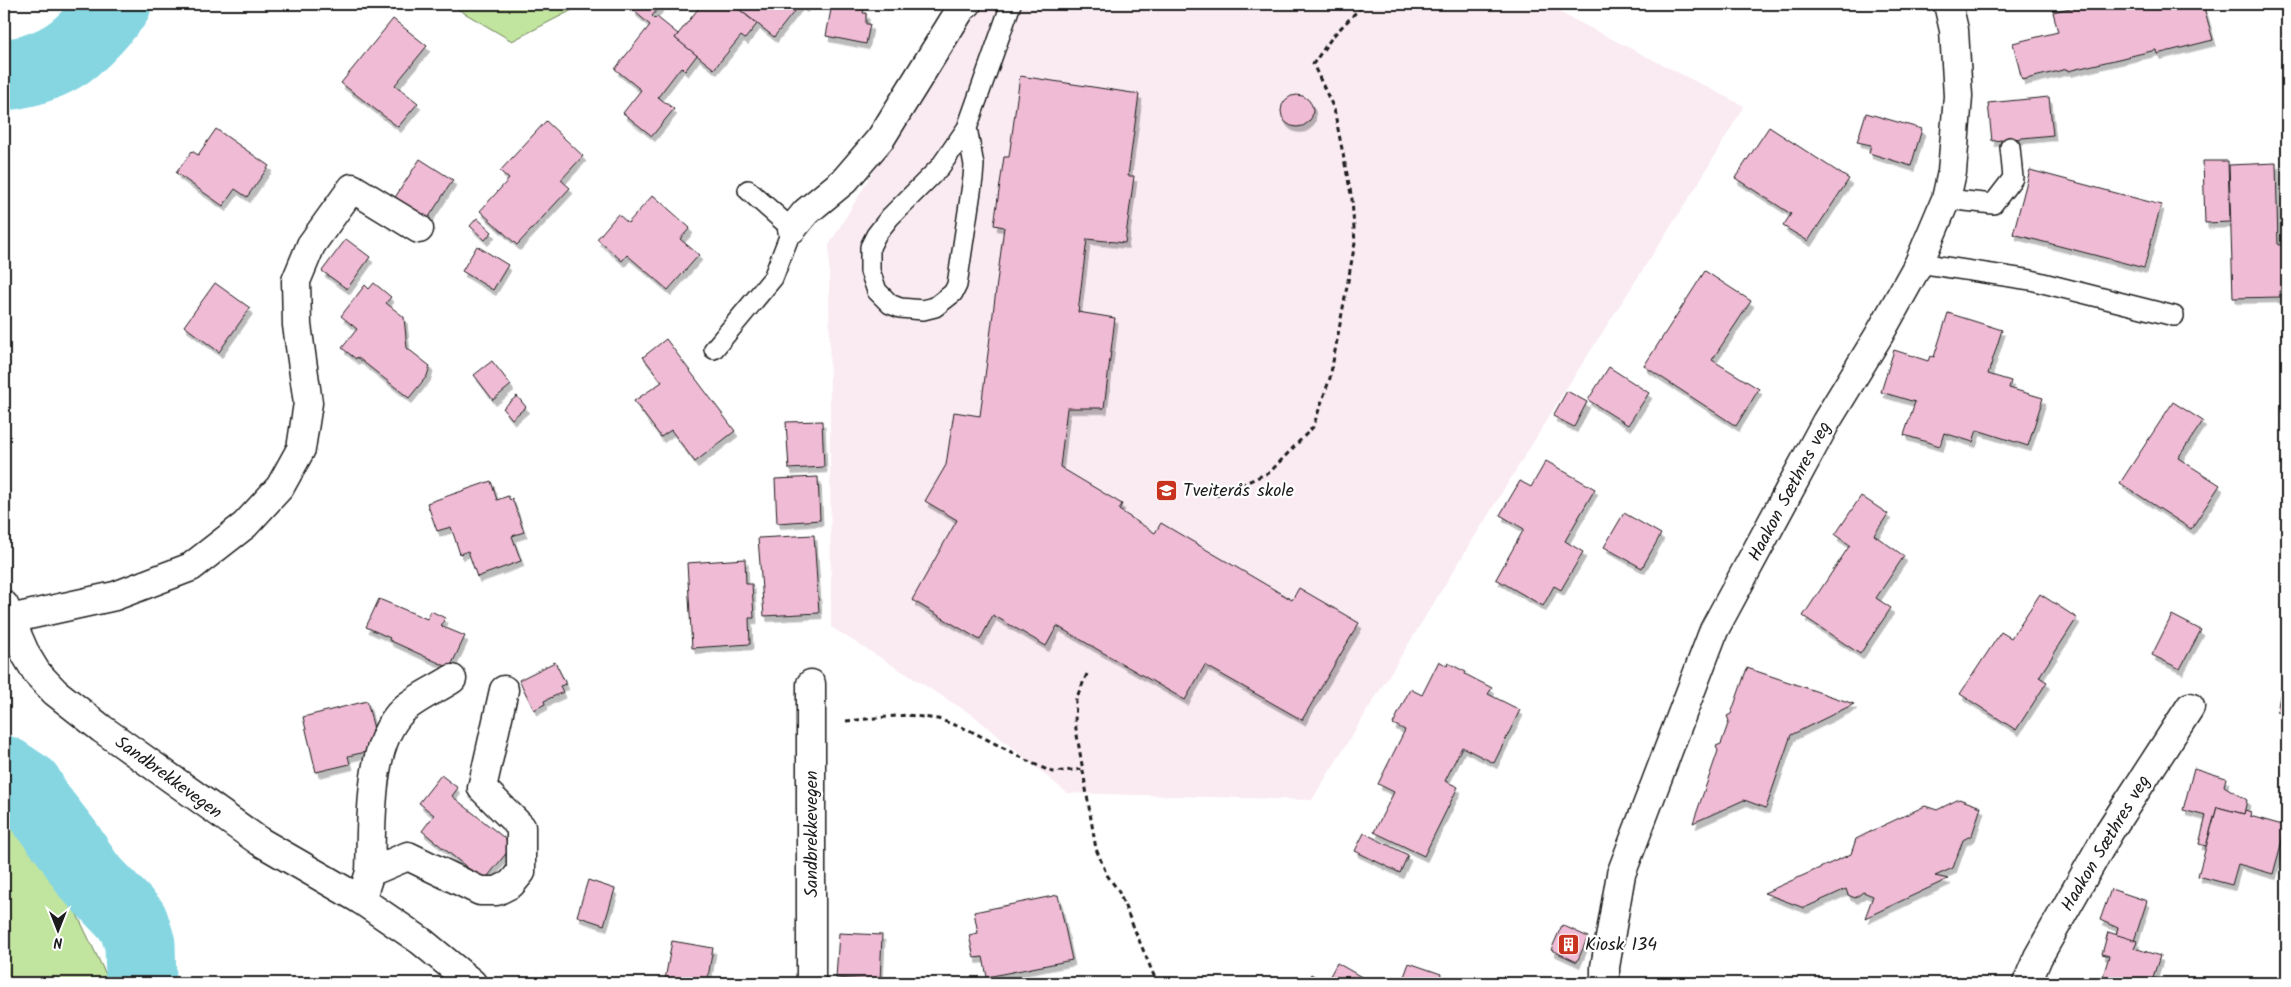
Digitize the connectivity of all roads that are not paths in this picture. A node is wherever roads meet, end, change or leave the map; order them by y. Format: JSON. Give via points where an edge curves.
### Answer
{"nodes":[{"id":1,"x":967,"y":4,"type":"edge"},
{"id":2,"x":1011,"y":4,"type":"edge"},
{"id":3,"x":1948,"y":4,"type":"edge"},
{"id":4,"x":967,"y":128,"type":"junction"},
{"id":5,"x":2010,"y":148,"type":"dead end"},
{"id":6,"x":748,"y":190,"type":"dead end"},
{"id":7,"x":1946,"y":199,"type":"junction"},
{"id":8,"x":419,"y":229,"type":"dead end"},
{"id":9,"x":792,"y":229,"type":"junction"},
{"id":10,"x":1919,"y":263,"type":"junction"},
{"id":11,"x":2174,"y":316,"type":"dead end"},
{"id":12,"x":714,"y":348,"type":"dead end"},
{"id":13,"x":7,"y":612,"type":"edge"},
{"id":14,"x":452,"y":679,"type":"dead end"},
{"id":15,"x":811,"y":684,"type":"dead end"},
{"id":16,"x":504,"y":690,"type":"dead end"},
{"id":17,"x":2190,"y":707,"type":"dead end"},
{"id":18,"x":370,"y":872,"type":"junction"},
{"id":19,"x":361,"y":900,"type":"junction"},
{"id":20,"x":472,"y":983,"type":"edge"},
{"id":21,"x":811,"y":983,"type":"edge"},
{"id":22,"x":1605,"y":983,"type":"edge"},
{"id":23,"x":2027,"y":983,"type":"edge"}],
"edges":[{"from":1,"to":9,"type":"street","via":[[962,7],[881,138],[845,180],[806,212]]},
{"from":2,"to":4,"type":"lane"},
{"from":3,"to":7,"type":"street","name":"Haakon Sæthres veg","via":[[1954,30],[1958,96],[1952,172]]},
{"from":4,"to":4,"type":"lane","via":[[940,166],[890,217],[870,247],[870,271],[877,291],[890,304],[923,310],[935,307],[953,293],[957,285],[973,178],[973,157]]},
{"from":5,"to":7,"type":"lane","via":[[2013,178],[1993,204]]},
{"from":6,"to":9,"type":"lane"},
{"from":7,"to":10,"type":"street","name":"Haakon Sæthres veg"},
{"from":8,"to":13,"type":"street","name":"Sandbrekkevegen","via":[[352,188],[311,245],[296,282],[297,325],[308,403],[301,449],[280,487],[245,525],[191,567],[115,596]]},
{"from":9,"to":12,"type":"lane","via":[[774,278]]},
{"from":10,"to":11,"type":"lane","via":[[2031,280]]},
{"from":10,"to":22,"type":"street","name":"Haakon Sæthres veg","via":[[1826,422],[1714,630],[1621,874]]},
{"from":13,"to":19,"type":"street","name":"Sandbrekkevegen","via":[[26,655],[55,692],[259,841]]},
{"from":14,"to":18,"type":"street","via":[[403,710],[383,738],[373,794]]},
{"from":15,"to":21,"type":"street","name":"Sandbrekkevegen"},
{"from":16,"to":18,"type":"street","via":[[482,788],[521,827],[521,872],[511,884],[498,891],[480,891],[408,856]]},
{"from":17,"to":23,"type":"street","name":"Haakon Sæthres veg","via":[[2109,832],[2038,957]]},
{"from":18,"to":19,"type":"street"},
{"from":19,"to":20,"type":"street","name":"Sandbrekkevegen","via":[[421,941]]}]}
